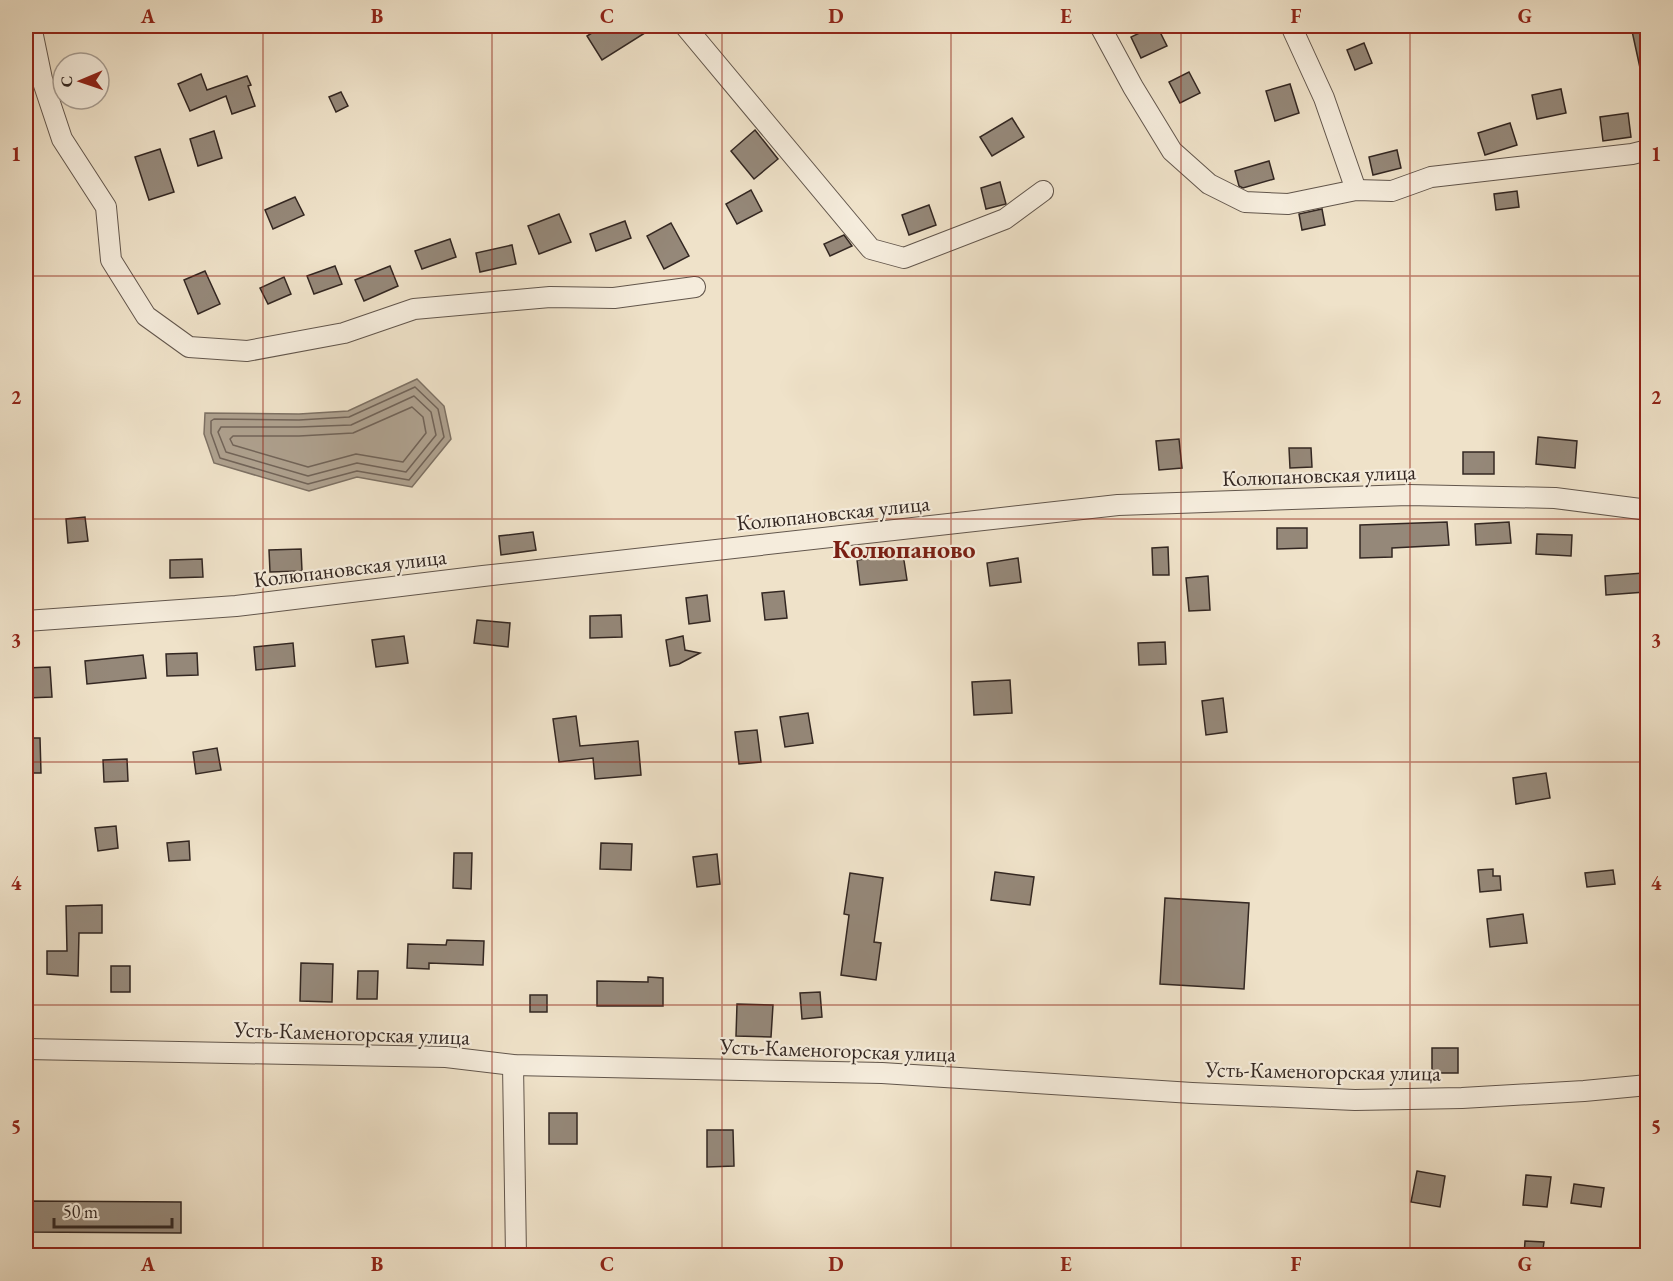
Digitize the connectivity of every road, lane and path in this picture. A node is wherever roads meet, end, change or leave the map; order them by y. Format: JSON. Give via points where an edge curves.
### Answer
{"nodes":[{"id":1,"x":31,"y":26,"type":"edge"},
{"id":2,"x":685,"y":26,"type":"edge"},
{"id":3,"x":1100,"y":26,"type":"edge"},
{"id":4,"x":1291,"y":26,"type":"edge"},
{"id":5,"x":1647,"y":150,"type":"edge"},
{"id":6,"x":1356,"y":190,"type":"junction"},
{"id":7,"x":1043,"y":191,"type":"dead end"},
{"id":8,"x":695,"y":287,"type":"dead end"},
{"id":9,"x":1647,"y":510,"type":"edge"},
{"id":10,"x":26,"y":621,"type":"edge"},
{"id":11,"x":26,"y":1049,"type":"edge"},
{"id":12,"x":513,"y":1065,"type":"junction"},
{"id":13,"x":1647,"y":1085,"type":"edge"},
{"id":14,"x":516,"y":1256,"type":"edge"}],
"edges":[{"from":1,"to":8,"type":"street","via":[[42,79],[62,139],[106,207],[111,260],[146,316],[189,347],[247,351],[344,333],[414,309],[550,297],[614,298]]},
{"from":2,"to":7,"type":"street","via":[[871,249],[903,258],[1005,219]]},
{"from":3,"to":6,"type":"street","via":[[1172,151],[1209,184],[1245,202],[1288,204]]},
{"from":4,"to":6,"type":"street","via":[[1323,98]]},
{"from":5,"to":6,"type":"street","via":[[1431,177],[1392,191]]},
{"from":9,"to":10,"type":"street","name":"Колюпановская улица","via":[[1555,498],[1408,495],[1118,505],[236,606]]},
{"from":11,"to":12,"type":"street","name":"Усть-Каменогорская улица","via":[[446,1057]]},
{"from":12,"to":13,"type":"street","name":"Усть-Каменогорская улица","via":[[882,1073],[1355,1100],[1462,1098]]},
{"from":12,"to":14,"type":"street"}]}
